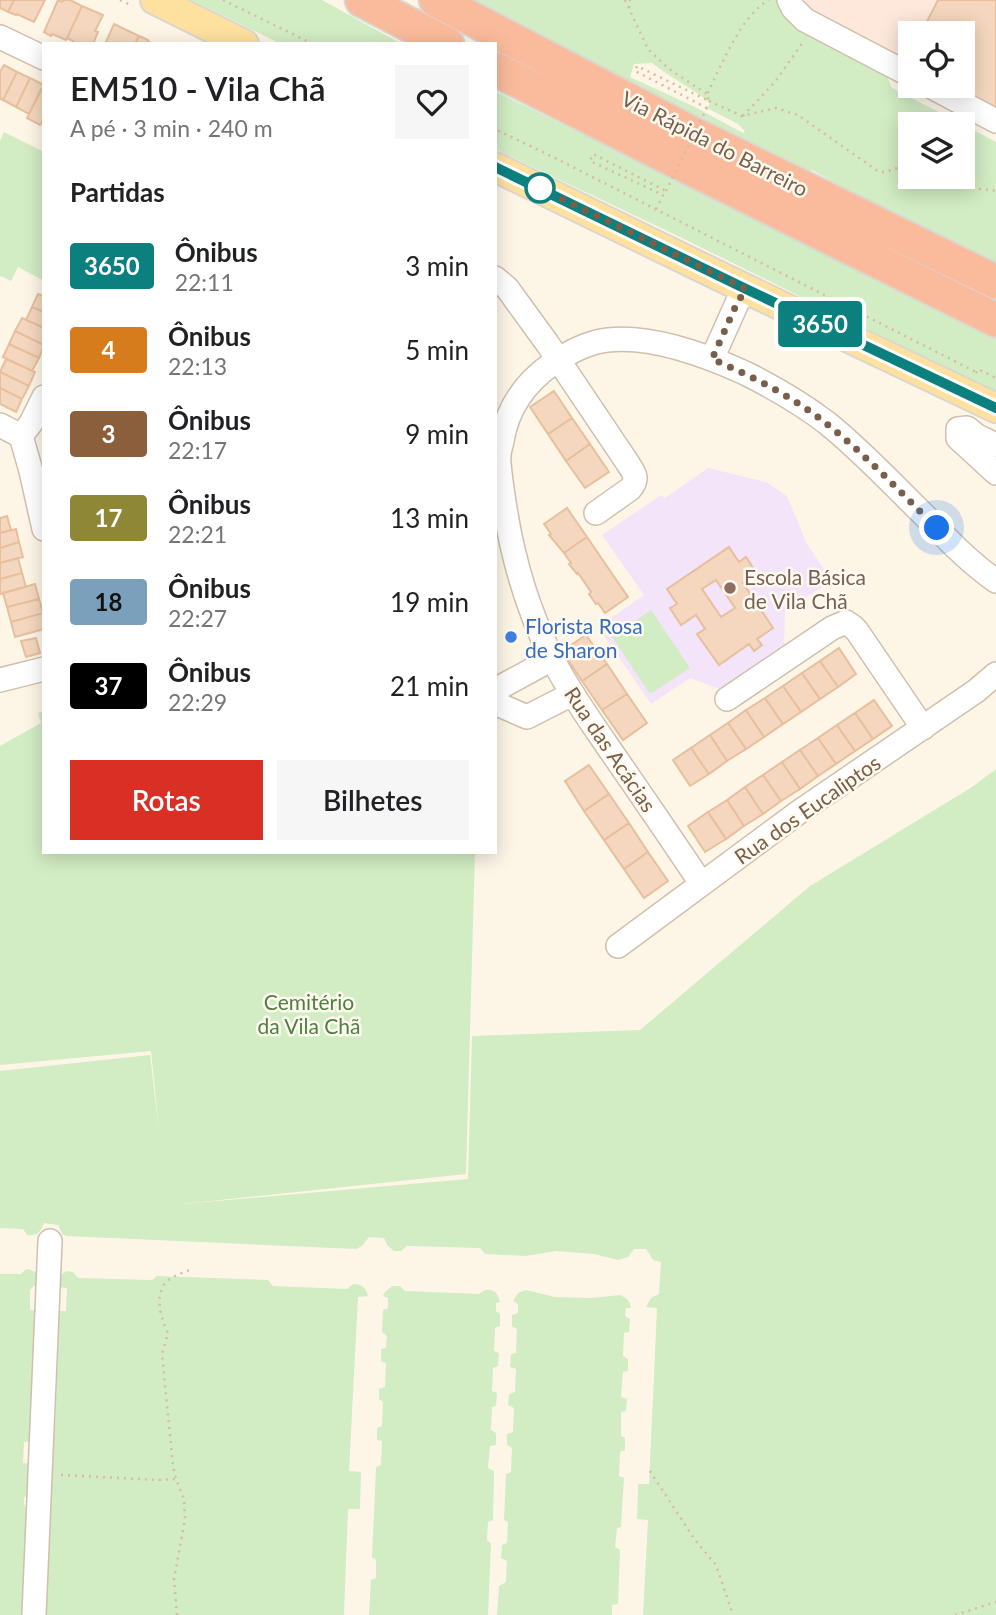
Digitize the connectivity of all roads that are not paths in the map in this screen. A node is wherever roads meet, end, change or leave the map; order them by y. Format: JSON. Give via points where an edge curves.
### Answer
{"nodes":[{"id":1,"x":155,"y":0,"type":"edge"},
{"id":2,"x":362,"y":0,"type":"edge"},
{"id":3,"x":436,"y":0,"type":"edge"},
{"id":4,"x":789,"y":0,"type":"edge"},
{"id":5,"x":0,"y":37,"type":"edge"},
{"id":6,"x":240,"y":42,"type":"edge"},
{"id":7,"x":443,"y":42,"type":"edge"},
{"id":8,"x":42,"y":57,"type":"edge"},
{"id":9,"x":898,"y":69,"type":"edge"},
{"id":10,"x":497,"y":70,"type":"edge"},
{"id":11,"x":953,"y":98,"type":"edge"},
{"id":12,"x":996,"y":121,"type":"edge"},
{"id":13,"x":497,"y":168,"type":"edge"},
{"id":14,"x":497,"y":280,"type":"edge"},
{"id":15,"x":996,"y":282,"type":"edge"},
{"id":16,"x":746,"y":289,"type":"junction"},
{"id":17,"x":996,"y":320,"type":"edge"},
{"id":18,"x":712,"y":359,"type":"junction"},
{"id":19,"x":558,"y":360,"type":"junction"},
{"id":20,"x":42,"y":401,"type":"edge"},
{"id":21,"x":996,"y":408,"type":"edge"},
{"id":22,"x":0,"y":425,"type":"edge"},
{"id":23,"x":21,"y":436,"type":"junction"},
{"id":24,"x":996,"y":445,"type":"edge"},
{"id":25,"x":996,"y":474,"type":"edge"},
{"id":26,"x":596,"y":513,"type":"dead end"},
{"id":27,"x":42,"y":520,"type":"edge"},
{"id":28,"x":502,"y":538,"type":"edge"},
{"id":29,"x":996,"y":580,"type":"edge"},
{"id":30,"x":552,"y":659,"type":"junction"},
{"id":31,"x":42,"y":670,"type":"edge"},
{"id":32,"x":996,"y":674,"type":"edge"},
{"id":33,"x":0,"y":680,"type":"edge"},
{"id":34,"x":497,"y":689,"type":"edge"},
{"id":35,"x":572,"y":694,"type":"junction"},
{"id":36,"x":727,"y":699,"type":"dead end"},
{"id":37,"x":497,"y":704,"type":"edge"},
{"id":38,"x":923,"y":728,"type":"junction"},
{"id":39,"x":701,"y":883,"type":"junction"},
{"id":40,"x":618,"y":946,"type":"dead end"},
{"id":41,"x":50,"y":1241,"type":"dead end"},
{"id":42,"x":34,"y":1615,"type":"edge"}],
"edges":[{"from":1,"to":6,"type":"main road"},
{"from":2,"to":7,"type":"highway"},
{"from":3,"to":15,"type":"highway","name":"Via Rápida do Barreiro","via":[[687,131]]},
{"from":4,"to":9,"type":"street","via":[[805,20]]},
{"from":5,"to":8,"type":"street"},
{"from":10,"to":17,"type":"highway","name":"Via Rápida do Barreiro"},
{"from":11,"to":12,"type":"street"},
{"from":13,"to":16,"type":"main road"},
{"from":14,"to":19,"type":"street"},
{"from":16,"to":18,"type":"street"},
{"from":16,"to":21,"type":"main road"},
{"from":18,"to":19,"type":"street","name":"Rua das Acácias","via":[[654,342],[616,339],[593,343]]},
{"from":18,"to":29,"type":"street","name":"Rua das Acácias","via":[[774,389],[827,424]]},
{"from":19,"to":26,"type":"street","via":[[635,476],[630,489]]},
{"from":19,"to":28,"type":"street","name":"Rua das Acácias","via":[[525,388],[503,433],[498,460]]},
{"from":20,"to":23,"type":"street"},
{"from":22,"to":23,"type":"street"},
{"from":23,"to":27,"type":"street"},
{"from":24,"to":25,"type":"street","via":[[967,428],[958,429],[958,438]]},
{"from":28,"to":30,"type":"street","name":"Rua das Acácias"},
{"from":30,"to":34,"type":"street"},
{"from":30,"to":35,"type":"street","name":"Rua das Acácias"},
{"from":31,"to":33,"type":"street"},
{"from":32,"to":38,"type":"street","name":"Rua dos Eucaliptos"},
{"from":35,"to":37,"type":"street","via":[[527,717]]},
{"from":35,"to":39,"type":"street","name":"Rua das Acácias"},
{"from":36,"to":38,"type":"street","via":[[846,622],[857,631]]},
{"from":38,"to":39,"type":"street","name":"Rua dos Eucaliptos"},
{"from":39,"to":40,"type":"street","name":"Rua dos Eucaliptos"},
{"from":41,"to":42,"type":"street"}]}
